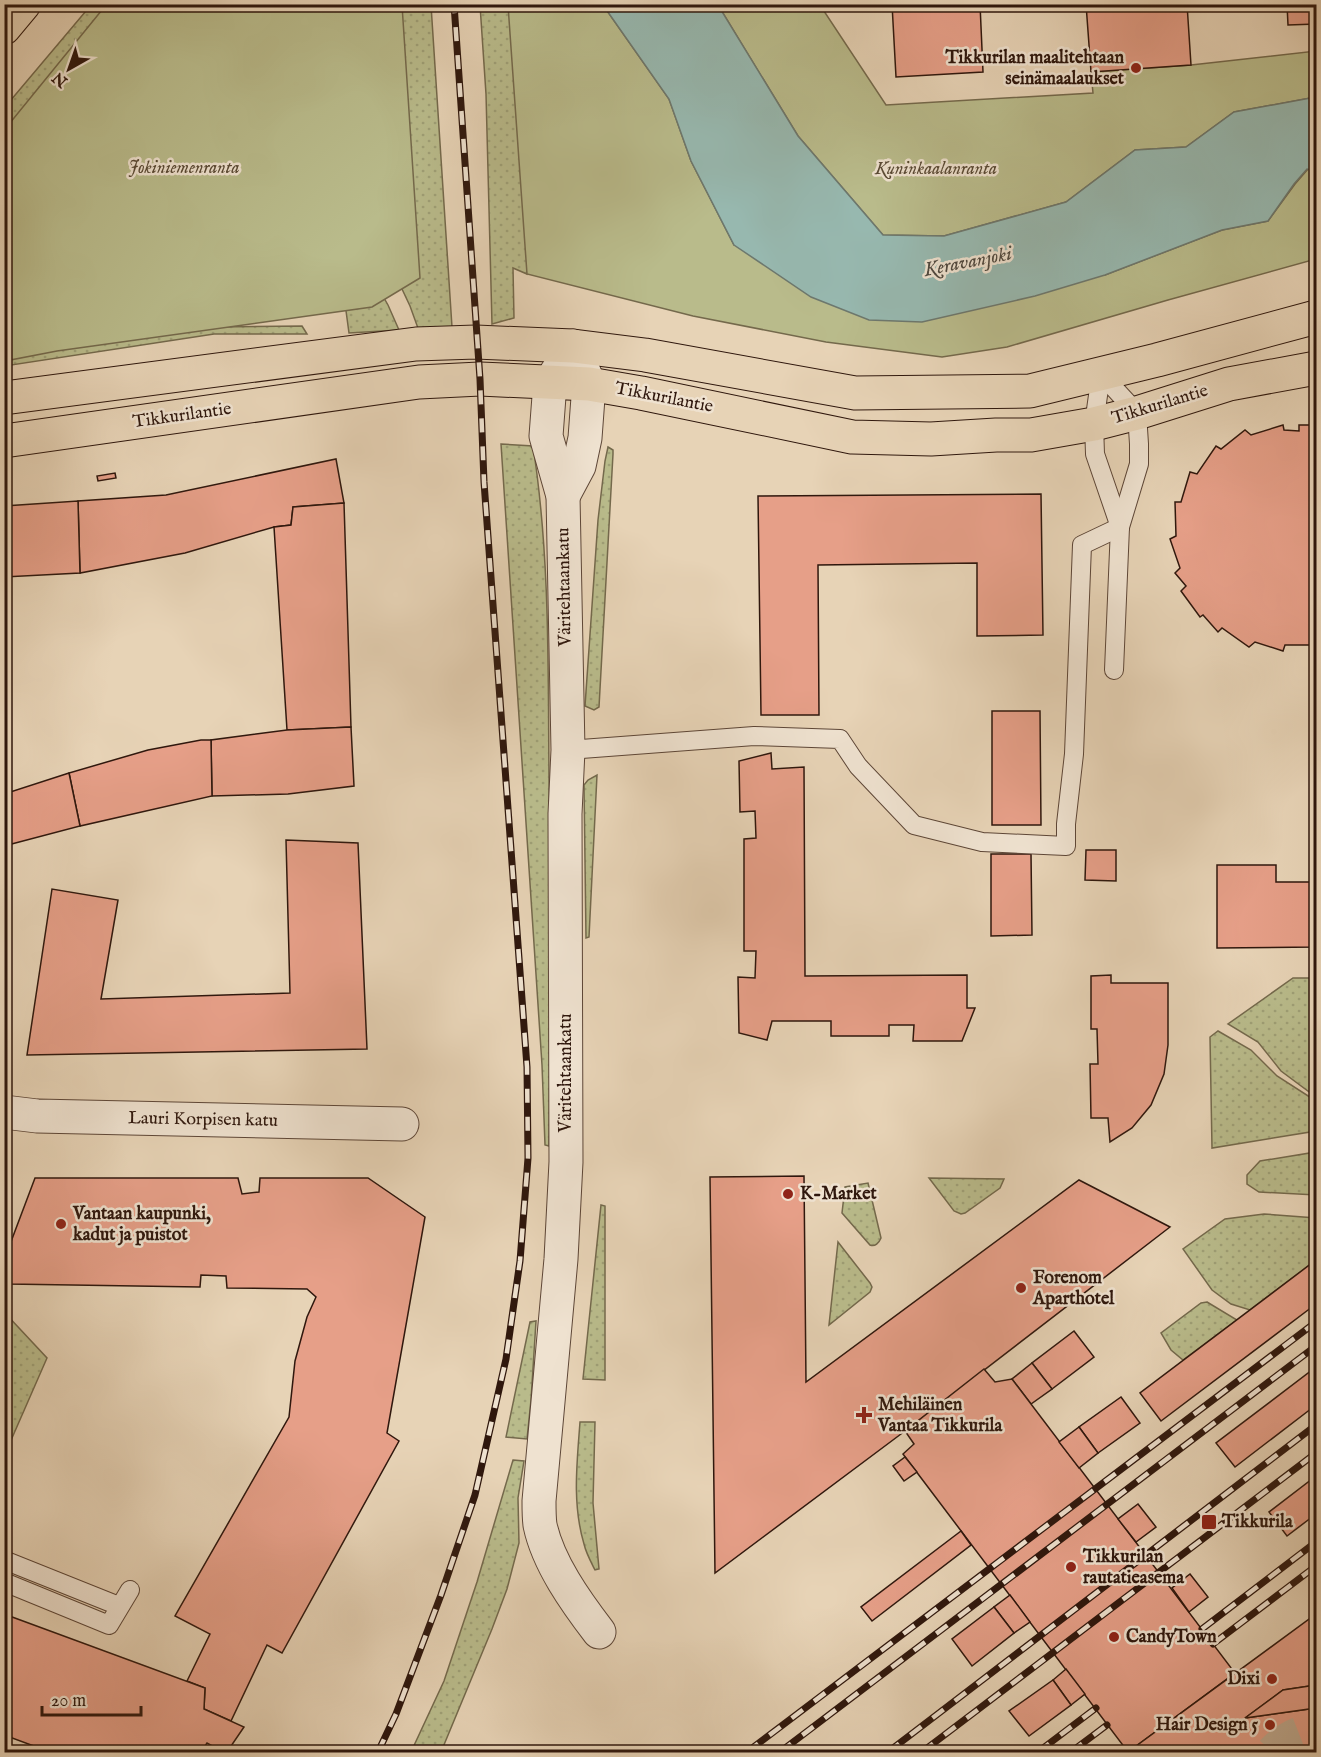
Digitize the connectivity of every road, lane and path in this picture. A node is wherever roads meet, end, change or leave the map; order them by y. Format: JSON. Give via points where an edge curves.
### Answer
{"nodes":[{"id":1,"x":24,"y":4,"type":"edge"},
{"id":2,"x":4,"y":28,"type":"edge"},
{"id":3,"x":1317,"y":317,"type":"edge"},
{"id":4,"x":573,"y":346,"type":"junction"},
{"id":5,"x":1317,"y":368,"type":"edge"},
{"id":6,"x":1101,"y":374,"type":"junction"},
{"id":7,"x":550,"y":383,"type":"junction"},
{"id":8,"x":589,"y":384,"type":"junction"},
{"id":9,"x":4,"y":398,"type":"edge"},
{"id":10,"x":1137,"y":413,"type":"junction"},
{"id":11,"x":1094,"y":424,"type":"junction"},
{"id":12,"x":4,"y":441,"type":"edge"},
{"id":13,"x":563,"y":496,"type":"junction"},
{"id":14,"x":1120,"y":527,"type":"junction"},
{"id":15,"x":1114,"y":670,"type":"dead end"},
{"id":16,"x":568,"y":750,"type":"junction"},
{"id":17,"x":4,"y":1112,"type":"edge"},
{"id":18,"x":402,"y":1124,"type":"dead end"},
{"id":19,"x":4,"y":1560,"type":"edge"},
{"id":20,"x":4,"y":1582,"type":"edge"},
{"id":21,"x":130,"y":1590,"type":"dead end"},
{"id":22,"x":120,"y":1606,"type":"junction"},
{"id":23,"x":599,"y":1632,"type":"dead end"}],
"edges":[{"from":1,"to":2,"type":"main road"},
{"from":3,"to":6,"type":"main road","name":"Tikkurilantie"},
{"from":4,"to":6,"type":"main road","name":"Tikkurilantie","via":[[855,393],[1030,391]]},
{"from":4,"to":7,"type":"street","name":"Väritehtaankatu"},
{"from":4,"to":8,"type":"street","name":"Väritehtaankatu"},
{"from":4,"to":9,"type":"main road","name":"Tikkurilantie","via":[[416,344]]},
{"from":5,"to":10,"type":"main road","name":"Tikkurilantie","via":[[1229,384]]},
{"from":6,"to":10,"type":"lane"},
{"from":6,"to":11,"type":"lane"},
{"from":7,"to":8,"type":"main road","name":"Tikkurilantie"},
{"from":7,"to":12,"type":"main road","name":"Tikkurilantie","via":[[480,379],[419,382]]},
{"from":7,"to":13,"type":"street","name":"Väritehtaankatu","via":[[546,436]]},
{"from":8,"to":11,"type":"main road","name":"Tikkurilantie","via":[[852,437],[1031,435]]},
{"from":8,"to":13,"type":"street","name":"Väritehtaankatu","via":[[579,466]]},
{"from":10,"to":11,"type":"main road","name":"Tikkurilantie"},
{"from":10,"to":14,"type":"lane","via":[[1139,464]]},
{"from":11,"to":14,"type":"lane","via":[[1095,454]]},
{"from":13,"to":16,"type":"street","name":"Väritehtaankatu"},
{"from":14,"to":15,"type":"lane"},
{"from":14,"to":16,"type":"lane","via":[[1082,545],[1074,754],[1066,846],[982,842],[914,825],[858,766],[840,739],[754,735]]},
{"from":16,"to":23,"type":"street","name":"Väritehtaankatu","via":[[567,1162],[539,1502],[540,1524],[567,1588]]},
{"from":17,"to":18,"type":"street","name":"Lauri Korpisen katu","via":[[37,1116]]},
{"from":19,"to":22,"type":"lane"},
{"from":20,"to":22,"type":"lane","via":[[109,1625]]},
{"from":21,"to":22,"type":"lane"}]}
